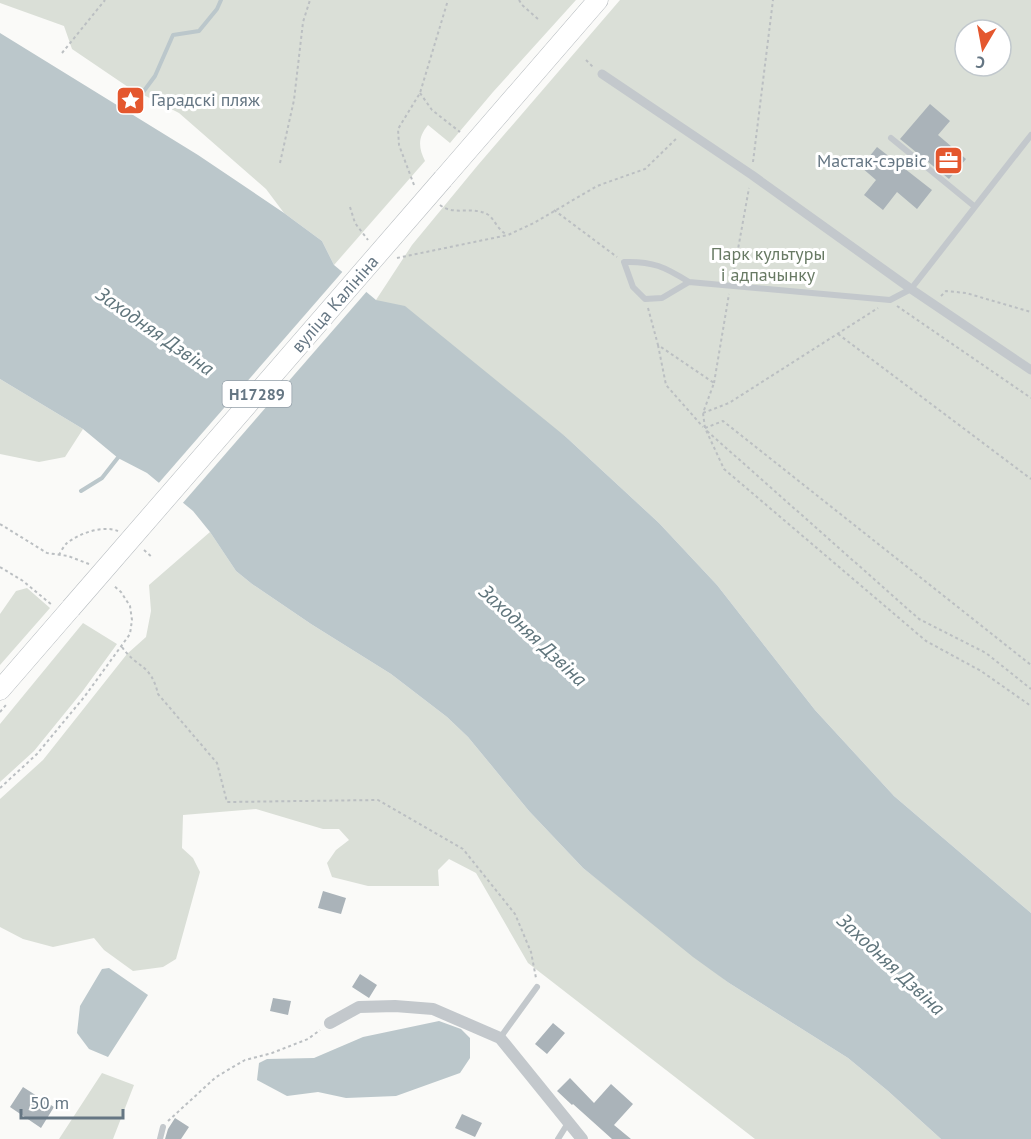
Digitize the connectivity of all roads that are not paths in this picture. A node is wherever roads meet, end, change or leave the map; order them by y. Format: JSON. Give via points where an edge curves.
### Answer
{"nodes":[{"id":1,"x":598,"y":0,"type":"edge"},
{"id":2,"x":602,"y":74,"type":"dead end"},
{"id":3,"x":1031,"y":135,"type":"edge"},
{"id":4,"x":891,"y":138,"type":"dead end"},
{"id":5,"x":974,"y":206,"type":"junction"},
{"id":6,"x":689,"y":282,"type":"junction"},
{"id":7,"x":911,"y":289,"type":"junction"},
{"id":8,"x":1031,"y":370,"type":"edge"},
{"id":9,"x":0,"y":690,"type":"edge"},
{"id":10,"x":537,"y":987,"type":"road end"},
{"id":11,"x":330,"y":1023,"type":"road end"},
{"id":12,"x":500,"y":1038,"type":"junction"},
{"id":13,"x":568,"y":1123,"type":"junction"},
{"id":14,"x":163,"y":1127,"type":"road end"},
{"id":15,"x":160,"y":1139,"type":"edge"},
{"id":16,"x":558,"y":1139,"type":"edge"},
{"id":17,"x":582,"y":1139,"type":"edge"}],
"edges":[{"from":1,"to":9,"type":"main road","name":"вуліца Калініна","number":"Н17289","bridge":true,"via":[[61,607]]},
{"from":2,"to":7,"type":"street"},
{"from":3,"to":5,"type":"lane"},
{"from":4,"to":5,"type":"lane"},
{"from":5,"to":7,"type":"lane"},
{"from":6,"to":6,"type":"lane","via":[[645,261],[624,262],[633,287],[645,298],[663,298]]},
{"from":6,"to":7,"type":"lane","via":[[890,300]]},
{"from":7,"to":8,"type":"street"},
{"from":10,"to":12,"type":"lane"},
{"from":11,"to":12,"type":"street","via":[[359,1007],[433,1009]]},
{"from":12,"to":13,"type":"street"},
{"from":13,"to":16,"type":"lane"},
{"from":13,"to":17,"type":"street"},
{"from":14,"to":15,"type":"lane"}]}
